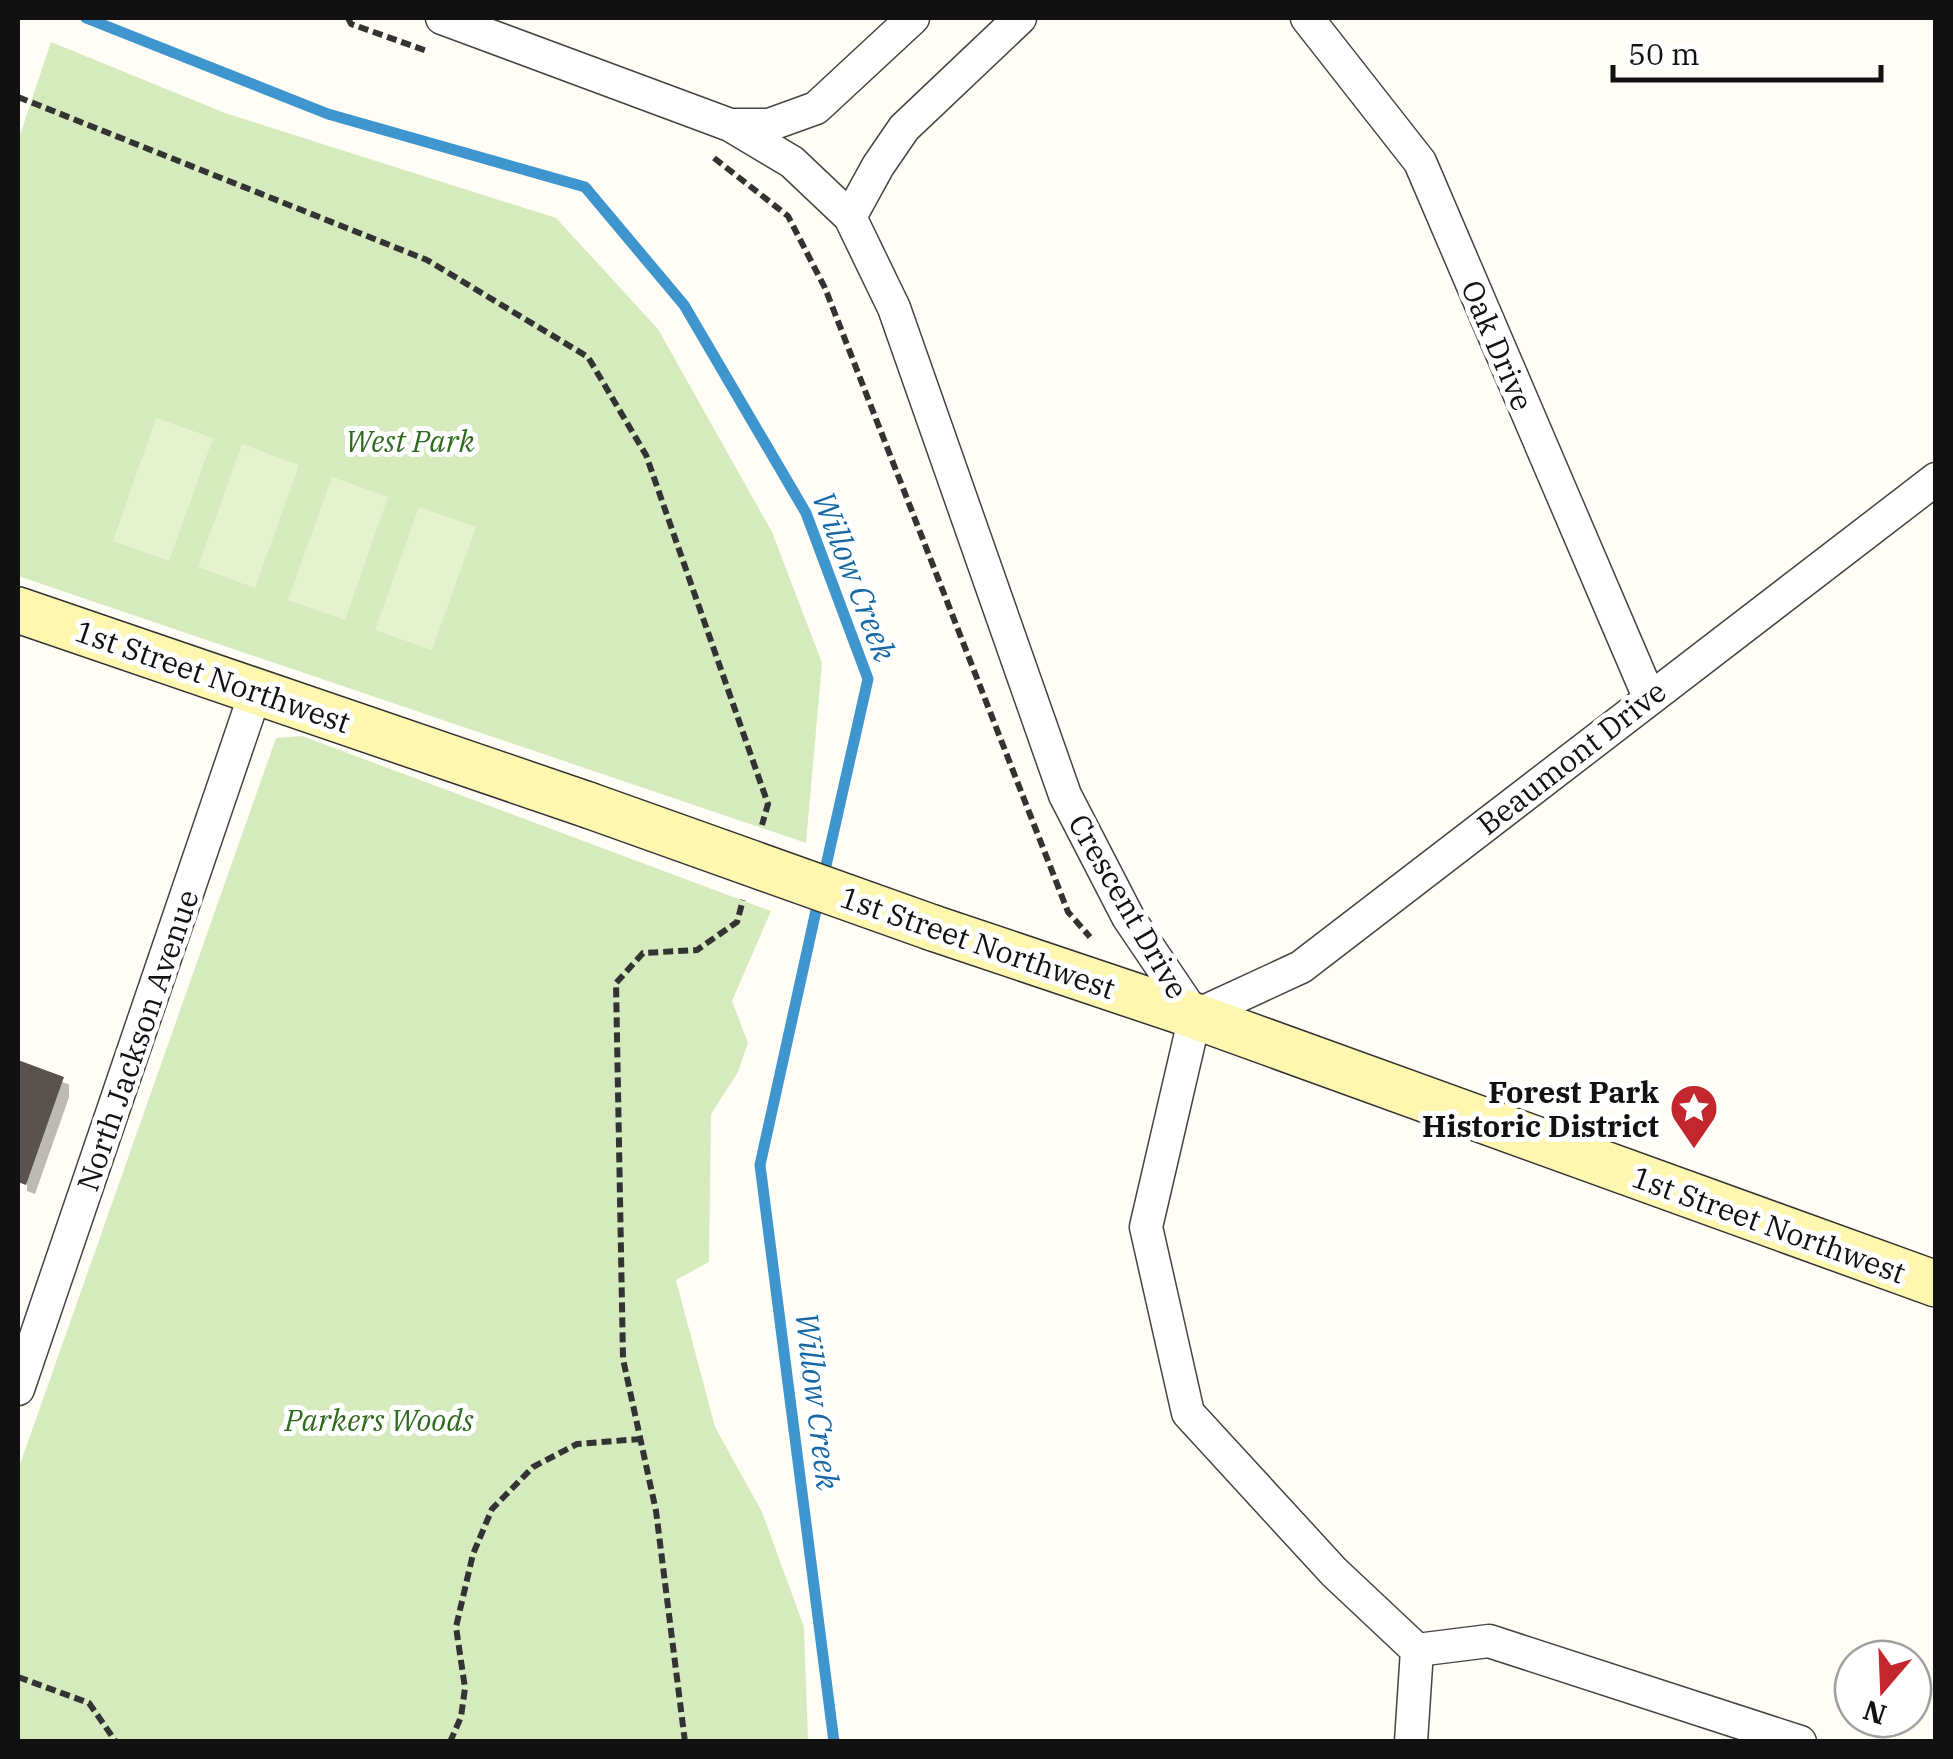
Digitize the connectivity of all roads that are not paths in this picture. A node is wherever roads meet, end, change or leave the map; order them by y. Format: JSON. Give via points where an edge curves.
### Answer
{"nodes":[{"id":1,"x":442,"y":18,"type":"edge"},
{"id":2,"x":913,"y":18,"type":"edge"},
{"id":3,"x":1020,"y":18,"type":"edge"},
{"id":4,"x":1307,"y":18,"type":"edge"},
{"id":5,"x":730,"y":125,"type":"junction"},
{"id":6,"x":850,"y":217,"type":"junction"},
{"id":7,"x":1936,"y":480,"type":"edge"},
{"id":8,"x":18,"y":610,"type":"edge"},
{"id":9,"x":256,"y":691,"type":"junction"},
{"id":10,"x":1648,"y":697,"type":"junction"},
{"id":11,"x":1194,"y":1016,"type":"junction"},
{"id":12,"x":1936,"y":1284,"type":"edge"},
{"id":13,"x":18,"y":1389,"type":"edge"},
{"id":14,"x":1418,"y":1650,"type":"junction"},
{"id":15,"x":1411,"y":1742,"type":"edge"},
{"id":16,"x":1800,"y":1742,"type":"edge"}],
"edges":[{"from":1,"to":5,"type":"street"},
{"from":2,"to":5,"type":"street","via":[[816,108],[769,125]]},
{"from":3,"to":6,"type":"street","via":[[904,128]]},
{"from":4,"to":10,"type":"street","name":"Oak Drive","via":[[1420,162]]},
{"from":5,"to":6,"type":"street","name":"Crescent Drive","via":[[792,162]]},
{"from":6,"to":11,"type":"street","name":"Crescent Drive","via":[[894,308],[1065,795],[1128,916]]},
{"from":7,"to":10,"type":"street","name":"Beaumont Drive"},
{"from":8,"to":9,"type":"main road","name":"1st Street Northwest"},
{"from":9,"to":11,"type":"main road","name":"1st Street Northwest","bridge":true},
{"from":9,"to":13,"type":"street","name":"North Jackson Avenue"},
{"from":10,"to":11,"type":"street","name":"Beaumont Drive","via":[[1301,967]]},
{"from":11,"to":12,"type":"main road","name":"1st Street Northwest"},
{"from":11,"to":14,"type":"street","name":"Crescent Drive","via":[[1146,1227],[1188,1413],[1334,1572]]},
{"from":14,"to":15,"type":"street"},
{"from":14,"to":16,"type":"street","via":[[1489,1642]]}]}
